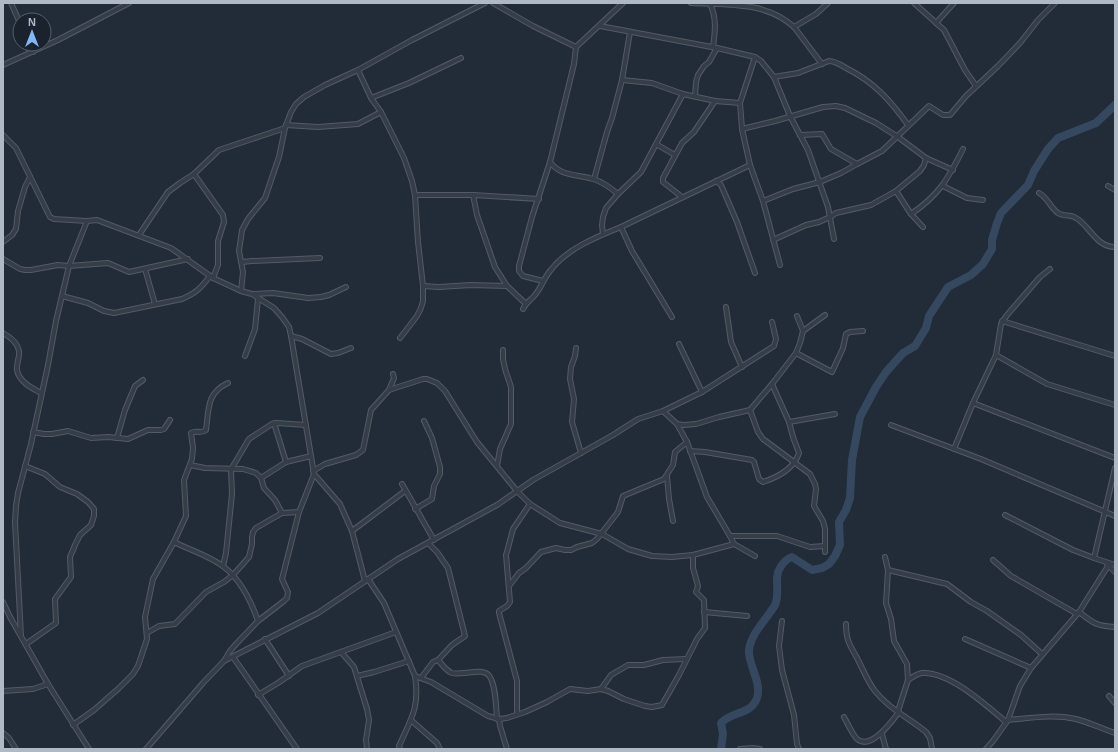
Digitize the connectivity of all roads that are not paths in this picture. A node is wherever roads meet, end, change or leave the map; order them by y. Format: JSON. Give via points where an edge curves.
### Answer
{"nodes":[{"id":1,"x":129,"y":3,"type":"edge"},
{"id":2,"x":486,"y":3,"type":"edge"},
{"id":3,"x":493,"y":3,"type":"edge"},
{"id":4,"x":623,"y":3,"type":"edge"},
{"id":5,"x":691,"y":3,"type":"edge"},
{"id":6,"x":828,"y":3,"type":"edge"},
{"id":7,"x":914,"y":3,"type":"edge"},
{"id":8,"x":954,"y":3,"type":"edge"},
{"id":9,"x":1055,"y":3,"type":"edge"},
{"id":10,"x":710,"y":4,"type":"junction"},
{"id":11,"x":725,"y":4,"type":"edge"},
{"id":12,"x":936,"y":23,"type":"junction"},
{"id":13,"x":600,"y":26,"type":"junction"},
{"id":14,"x":794,"y":27,"type":"junction"},
{"id":15,"x":630,"y":32,"type":"junction"},
{"id":16,"x":52,"y":42,"type":"edge"},
{"id":17,"x":576,"y":47,"type":"junction"},
{"id":18,"x":715,"y":48,"type":"junction"},
{"id":19,"x":33,"y":52,"type":"edge"},
{"id":20,"x":755,"y":57,"type":"junction"},
{"id":21,"x":461,"y":58,"type":"dead end"},
{"id":22,"x":822,"y":64,"type":"junction"},
{"id":23,"x":3,"y":65,"type":"edge"},
{"id":24,"x":358,"y":70,"type":"junction"},
{"id":25,"x":774,"y":77,"type":"junction"},
{"id":26,"x":622,"y":80,"type":"junction"},
{"id":27,"x":976,"y":86,"type":"junction"},
{"id":28,"x":683,"y":94,"type":"junction"},
{"id":29,"x":695,"y":96,"type":"junction"},
{"id":30,"x":371,"y":98,"type":"junction"},
{"id":31,"x":715,"y":101,"type":"junction"},
{"id":32,"x":740,"y":103,"type":"junction"},
{"id":33,"x":381,"y":112,"type":"junction"},
{"id":34,"x":790,"y":116,"type":"junction"},
{"id":35,"x":908,"y":125,"type":"junction"},
{"id":36,"x":286,"y":126,"type":"junction"},
{"id":37,"x":742,"y":129,"type":"junction"},
{"id":38,"x":3,"y":135,"type":"edge"},
{"id":39,"x":800,"y":135,"type":"junction"},
{"id":40,"x":898,"y":137,"type":"junction"},
{"id":41,"x":656,"y":144,"type":"junction"},
{"id":42,"x":963,"y":149,"type":"dead end"},
{"id":43,"x":675,"y":155,"type":"junction"},
{"id":44,"x":926,"y":158,"type":"junction"},
{"id":45,"x":550,"y":162,"type":"junction"},
{"id":46,"x":857,"y":164,"type":"junction"},
{"id":47,"x":750,"y":166,"type":"junction"},
{"id":48,"x":953,"y":170,"type":"junction"},
{"id":49,"x":194,"y":174,"type":"junction"},
{"id":50,"x":30,"y":178,"type":"junction"},
{"id":51,"x":722,"y":178,"type":"junction"},
{"id":52,"x":594,"y":179,"type":"junction"},
{"id":53,"x":716,"y":181,"type":"junction"},
{"id":54,"x":820,"y":182,"type":"junction"},
{"id":55,"x":721,"y":185,"type":"junction"},
{"id":56,"x":943,"y":186,"type":"junction"},
{"id":57,"x":1108,"y":186,"type":"dead end"},
{"id":58,"x":1115,"y":190,"type":"edge"},
{"id":59,"x":896,"y":191,"type":"junction"},
{"id":60,"x":1039,"y":193,"type":"dead end"},
{"id":61,"x":415,"y":194,"type":"junction"},
{"id":62,"x":473,"y":194,"type":"junction"},
{"id":63,"x":618,"y":194,"type":"junction"},
{"id":64,"x":682,"y":197,"type":"junction"},
{"id":65,"x":539,"y":199,"type":"junction"},
{"id":66,"x":983,"y":200,"type":"dead end"},
{"id":67,"x":763,"y":202,"type":"junction"},
{"id":68,"x":911,"y":214,"type":"junction"},
{"id":69,"x":830,"y":217,"type":"junction"},
{"id":70,"x":87,"y":221,"type":"junction"},
{"id":71,"x":621,"y":227,"type":"junction"},
{"id":72,"x":923,"y":227,"type":"dead end"},
{"id":73,"x":603,"y":234,"type":"junction"},
{"id":74,"x":139,"y":235,"type":"junction"},
{"id":75,"x":834,"y":239,"type":"dead end"},
{"id":76,"x":773,"y":240,"type":"junction"},
{"id":77,"x":3,"y":242,"type":"edge"},
{"id":78,"x":1115,"y":247,"type":"edge"},
{"id":79,"x":320,"y":258,"type":"dead end"},
{"id":80,"x":3,"y":259,"type":"edge"},
{"id":81,"x":188,"y":259,"type":"junction"},
{"id":82,"x":242,"y":262,"type":"junction"},
{"id":83,"x":780,"y":265,"type":"dead end"},
{"id":84,"x":69,"y":266,"type":"junction"},
{"id":85,"x":145,"y":269,"type":"junction"},
{"id":86,"x":1050,"y":269,"type":"dead end"},
{"id":87,"x":755,"y":273,"type":"dead end"},
{"id":88,"x":211,"y":277,"type":"junction"},
{"id":89,"x":543,"y":281,"type":"junction"},
{"id":90,"x":423,"y":286,"type":"junction"},
{"id":91,"x":507,"y":286,"type":"junction"},
{"id":92,"x":346,"y":287,"type":"dead end"},
{"id":93,"x":241,"y":291,"type":"junction"},
{"id":94,"x":252,"y":294,"type":"junction"},
{"id":95,"x":62,"y":296,"type":"junction"},
{"id":96,"x":258,"y":298,"type":"junction"},
{"id":97,"x":154,"y":304,"type":"junction"},
{"id":98,"x":526,"y":304,"type":"junction"},
{"id":99,"x":726,"y":307,"type":"dead end"},
{"id":100,"x":523,"y":309,"type":"dead end"},
{"id":101,"x":826,"y":315,"type":"dead end"},
{"id":102,"x":797,"y":316,"type":"dead end"},
{"id":103,"x":672,"y":317,"type":"dead end"},
{"id":104,"x":1002,"y":321,"type":"junction"},
{"id":105,"x":772,"y":322,"type":"dead end"},
{"id":106,"x":804,"y":331,"type":"junction"},
{"id":107,"x":863,"y":331,"type":"dead end"},
{"id":108,"x":3,"y":334,"type":"edge"},
{"id":109,"x":291,"y":336,"type":"junction"},
{"id":110,"x":400,"y":338,"type":"dead end"},
{"id":111,"x":679,"y":344,"type":"dead end"},
{"id":112,"x":351,"y":348,"type":"dead end"},
{"id":113,"x":576,"y":348,"type":"dead end"},
{"id":114,"x":504,"y":350,"type":"dead end"},
{"id":115,"x":796,"y":352,"type":"junction"},
{"id":116,"x":245,"y":356,"type":"dead end"},
{"id":117,"x":996,"y":356,"type":"junction"},
{"id":118,"x":1115,"y":356,"type":"edge"},
{"id":119,"x":742,"y":367,"type":"junction"},
{"id":120,"x":393,"y":374,"type":"dead end"},
{"id":121,"x":143,"y":380,"type":"dead end"},
{"id":122,"x":228,"y":383,"type":"dead end"},
{"id":123,"x":772,"y":384,"type":"junction"},
{"id":124,"x":389,"y":390,"type":"junction"},
{"id":125,"x":702,"y":392,"type":"junction"},
{"id":126,"x":41,"y":393,"type":"junction"},
{"id":127,"x":973,"y":404,"type":"junction"},
{"id":128,"x":1115,"y":405,"type":"edge"},
{"id":129,"x":750,"y":410,"type":"junction"},
{"id":130,"x":663,"y":411,"type":"junction"},
{"id":131,"x":835,"y":414,"type":"dead end"},
{"id":132,"x":170,"y":420,"type":"dead end"},
{"id":133,"x":424,"y":421,"type":"dead end"},
{"id":134,"x":789,"y":422,"type":"junction"},
{"id":135,"x":274,"y":423,"type":"junction"},
{"id":136,"x":677,"y":424,"type":"junction"},
{"id":137,"x":306,"y":425,"type":"junction"},
{"id":138,"x":890,"y":425,"type":"dead end"},
{"id":139,"x":33,"y":432,"type":"junction"},
{"id":140,"x":117,"y":438,"type":"junction"},
{"id":141,"x":687,"y":442,"type":"junction"},
{"id":142,"x":954,"y":449,"type":"junction"},
{"id":143,"x":690,"y":451,"type":"junction"},
{"id":144,"x":581,"y":453,"type":"junction"},
{"id":145,"x":311,"y":456,"type":"junction"},
{"id":146,"x":1115,"y":458,"type":"edge"},
{"id":147,"x":286,"y":462,"type":"junction"},
{"id":148,"x":795,"y":462,"type":"junction"},
{"id":149,"x":190,"y":465,"type":"junction"},
{"id":150,"x":25,"y":466,"type":"junction"},
{"id":151,"x":497,"y":466,"type":"junction"},
{"id":152,"x":1115,"y":468,"type":"edge"},
{"id":153,"x":231,"y":470,"type":"junction"},
{"id":154,"x":313,"y":473,"type":"junction"},
{"id":155,"x":667,"y":476,"type":"junction"},
{"id":156,"x":261,"y":478,"type":"junction"},
{"id":157,"x":402,"y":484,"type":"dead end"},
{"id":158,"x":405,"y":491,"type":"junction"},
{"id":159,"x":517,"y":491,"type":"junction"},
{"id":160,"x":530,"y":504,"type":"junction"},
{"id":161,"x":415,"y":509,"type":"junction"},
{"id":162,"x":300,"y":512,"type":"junction"},
{"id":163,"x":1105,"y":512,"type":"junction"},
{"id":164,"x":282,"y":513,"type":"junction"},
{"id":165,"x":1005,"y":515,"type":"dead end"},
{"id":166,"x":1115,"y":516,"type":"edge"},
{"id":167,"x":673,"y":521,"type":"dead end"},
{"id":168,"x":352,"y":531,"type":"junction"},
{"id":169,"x":602,"y":534,"type":"junction"},
{"id":170,"x":730,"y":536,"type":"junction"},
{"id":171,"x":434,"y":540,"type":"junction"},
{"id":172,"x":174,"y":542,"type":"junction"},
{"id":173,"x":428,"y":543,"type":"junction"},
{"id":174,"x":734,"y":544,"type":"junction"},
{"id":175,"x":825,"y":546,"type":"junction"},
{"id":176,"x":825,"y":552,"type":"dead end"},
{"id":177,"x":692,"y":555,"type":"junction"},
{"id":178,"x":755,"y":556,"type":"dead end"},
{"id":179,"x":885,"y":557,"type":"dead end"},
{"id":180,"x":1094,"y":558,"type":"junction"},
{"id":181,"x":993,"y":560,"type":"dead end"},
{"id":182,"x":1107,"y":564,"type":"junction"},
{"id":183,"x":1115,"y":565,"type":"edge"},
{"id":184,"x":223,"y":566,"type":"junction"},
{"id":185,"x":888,"y":570,"type":"junction"},
{"id":186,"x":1115,"y":572,"type":"edge"},
{"id":187,"x":233,"y":575,"type":"junction"},
{"id":188,"x":367,"y":580,"type":"junction"},
{"id":189,"x":509,"y":586,"type":"junction"},
{"id":190,"x":3,"y":602,"type":"edge"},
{"id":191,"x":704,"y":612,"type":"junction"},
{"id":192,"x":1078,"y":613,"type":"junction"},
{"id":193,"x":747,"y":616,"type":"dead end"},
{"id":194,"x":782,"y":620,"type":"dead end"},
{"id":195,"x":258,"y":621,"type":"junction"},
{"id":196,"x":846,"y":624,"type":"dead end"},
{"id":197,"x":1115,"y":627,"type":"edge"},
{"id":198,"x":396,"y":632,"type":"junction"},
{"id":199,"x":147,"y":633,"type":"junction"},
{"id":200,"x":21,"y":636,"type":"junction"},
{"id":201,"x":265,"y":639,"type":"junction"},
{"id":202,"x":965,"y":639,"type":"dead end"},
{"id":203,"x":26,"y":644,"type":"junction"},
{"id":204,"x":341,"y":652,"type":"junction"},
{"id":205,"x":1042,"y":654,"type":"junction"},
{"id":206,"x":233,"y":657,"type":"junction"},
{"id":207,"x":686,"y":659,"type":"junction"},
{"id":208,"x":438,"y":660,"type":"junction"},
{"id":209,"x":224,"y":661,"type":"junction"},
{"id":210,"x":409,"y":661,"type":"junction"},
{"id":211,"x":1031,"y":668,"type":"junction"},
{"id":212,"x":289,"y":676,"type":"junction"},
{"id":213,"x":357,"y":676,"type":"junction"},
{"id":214,"x":415,"y":676,"type":"junction"},
{"id":215,"x":421,"y":678,"type":"junction"},
{"id":216,"x":908,"y":680,"type":"junction"},
{"id":217,"x":48,"y":684,"type":"junction"},
{"id":218,"x":601,"y":689,"type":"junction"},
{"id":219,"x":3,"y":691,"type":"edge"},
{"id":220,"x":258,"y":695,"type":"junction"},
{"id":221,"x":1109,"y":696,"type":"dead end"},
{"id":222,"x":1115,"y":703,"type":"edge"},
{"id":223,"x":898,"y":712,"type":"junction"},
{"id":224,"x":517,"y":714,"type":"junction"},
{"id":225,"x":844,"y":717,"type":"dead end"},
{"id":226,"x":498,"y":719,"type":"junction"},
{"id":227,"x":412,"y":721,"type":"junction"},
{"id":228,"x":1007,"y":721,"type":"junction"},
{"id":229,"x":73,"y":725,"type":"junction"},
{"id":230,"x":3,"y":732,"type":"edge"},
{"id":231,"x":1115,"y":733,"type":"edge"},
{"id":232,"x":882,"y":734,"type":"junction"},
{"id":233,"x":399,"y":748,"type":"edge"},
{"id":234,"x":16,"y":749,"type":"edge"},
{"id":235,"x":88,"y":749,"type":"edge"},
{"id":236,"x":146,"y":749,"type":"edge"},
{"id":237,"x":297,"y":749,"type":"edge"},
{"id":238,"x":367,"y":749,"type":"edge"},
{"id":239,"x":440,"y":749,"type":"edge"},
{"id":240,"x":507,"y":749,"type":"edge"},
{"id":241,"x":740,"y":749,"type":"edge"},
{"id":242,"x":760,"y":749,"type":"edge"},
{"id":243,"x":799,"y":749,"type":"edge"},
{"id":244,"x":886,"y":749,"type":"edge"},
{"id":245,"x":932,"y":749,"type":"edge"},
{"id":246,"x":986,"y":749,"type":"edge"}],
"edges":[{"from":1,"to":16,"type":"street"},
{"from":2,"to":24,"type":"street"},
{"from":3,"to":17,"type":"street"},
{"from":4,"to":13,"type":"street"},
{"from":5,"to":10,"type":"street"},
{"from":6,"to":14,"type":"street","via":[[816,14]]},
{"from":7,"to":12,"type":"street"},
{"from":8,"to":12,"type":"street"},
{"from":9,"to":27,"type":"street","via":[[1020,43]]},
{"from":10,"to":11,"type":"street"},
{"from":10,"to":18,"type":"street","via":[[713,9]]},
{"from":11,"to":14,"type":"street","via":[[772,12]]},
{"from":12,"to":27,"type":"street","via":[[944,30]]},
{"from":13,"to":15,"type":"street"},
{"from":13,"to":17,"type":"street"},
{"from":14,"to":22,"type":"street"},
{"from":15,"to":18,"type":"street"},
{"from":15,"to":26,"type":"street"},
{"from":17,"to":45,"type":"street"},
{"from":18,"to":20,"type":"street"},
{"from":18,"to":29,"type":"street","via":[[709,62],[698,75]]},
{"from":19,"to":23,"type":"street"},
{"from":20,"to":25,"type":"street"},
{"from":20,"to":32,"type":"street"},
{"from":21,"to":30,"type":"street"},
{"from":22,"to":25,"type":"street","via":[[798,73]]},
{"from":22,"to":35,"type":"street","via":[[834,62],[875,85]]},
{"from":24,"to":30,"type":"street"},
{"from":24,"to":36,"type":"street","via":[[304,97],[291,112]]},
{"from":25,"to":34,"type":"street"},
{"from":26,"to":28,"type":"street","via":[[654,84]]},
{"from":26,"to":52,"type":"street"},
{"from":27,"to":35,"type":"street","via":[[950,115],[942,115],[929,106]]},
{"from":28,"to":29,"type":"street"},
{"from":28,"to":41,"type":"street"},
{"from":29,"to":31,"type":"street"},
{"from":30,"to":33,"type":"street"},
{"from":31,"to":32,"type":"street"},
{"from":31,"to":43,"type":"street"},
{"from":32,"to":37,"type":"street"},
{"from":33,"to":36,"type":"street","via":[[358,124]]},
{"from":33,"to":61,"type":"street","via":[[404,158]]},
{"from":34,"to":37,"type":"street"},
{"from":34,"to":39,"type":"street"},
{"from":34,"to":40,"type":"street","via":[[836,106],[876,123]]},
{"from":35,"to":40,"type":"street"},
{"from":36,"to":49,"type":"street","via":[[220,150]]},
{"from":36,"to":82,"type":"street","via":[[265,198],[242,230],[239,251]]},
{"from":37,"to":47,"type":"street"},
{"from":38,"to":50,"type":"street","via":[[16,148]]},
{"from":39,"to":46,"type":"street","via":[[822,134],[831,149]]},
{"from":39,"to":54,"type":"street"},
{"from":40,"to":44,"type":"street"},
{"from":40,"to":46,"type":"street","via":[[882,151]]},
{"from":41,"to":43,"type":"street"},
{"from":41,"to":63,"type":"street","via":[[640,175]]},
{"from":42,"to":48,"type":"street"},
{"from":43,"to":64,"type":"street","via":[[662,180]]},
{"from":44,"to":48,"type":"street"},
{"from":44,"to":59,"type":"street","via":[[920,171]]},
{"from":45,"to":52,"type":"street","via":[[560,171]]},
{"from":45,"to":65,"type":"street"},
{"from":46,"to":54,"type":"street"},
{"from":47,"to":51,"type":"street"},
{"from":47,"to":67,"type":"street"},
{"from":48,"to":56,"type":"street"},
{"from":49,"to":74,"type":"street","via":[[168,192]]},
{"from":49,"to":88,"type":"street","via":[[225,219],[218,241],[218,265]]},
{"from":50,"to":70,"type":"street","via":[[51,218]]},
{"from":50,"to":77,"type":"street","via":[[18,211],[16,229]]},
{"from":51,"to":53,"type":"street"},
{"from":51,"to":55,"type":"street"},
{"from":52,"to":63,"type":"street"},
{"from":53,"to":55,"type":"street"},
{"from":53,"to":64,"type":"street"},
{"from":54,"to":67,"type":"street","via":[[793,189]]},
{"from":54,"to":69,"type":"street"},
{"from":55,"to":87,"type":"street"},
{"from":56,"to":66,"type":"street","via":[[967,198]]},
{"from":56,"to":68,"type":"street","via":[[928,202]]},
{"from":57,"to":58,"type":"street"},
{"from":59,"to":68,"type":"street"},
{"from":59,"to":69,"type":"street","via":[[871,205],[842,211]]},
{"from":60,"to":78,"type":"street","via":[[1059,214],[1074,216],[1093,236],[1106,245]]},
{"from":61,"to":62,"type":"street"},
{"from":61,"to":90,"type":"street"},
{"from":62,"to":65,"type":"street"},
{"from":62,"to":91,"type":"street","via":[[477,215],[495,267]]},
{"from":63,"to":73,"type":"street","via":[[602,217]]},
{"from":64,"to":71,"type":"street"},
{"from":65,"to":89,"type":"street","via":[[524,246],[519,272],[527,278]]},
{"from":67,"to":76,"type":"street"},
{"from":68,"to":72,"type":"street"},
{"from":69,"to":75,"type":"street"},
{"from":69,"to":76,"type":"street"},
{"from":70,"to":74,"type":"street","via":[[97,220]]},
{"from":70,"to":84,"type":"street"},
{"from":71,"to":73,"type":"street"},
{"from":71,"to":103,"type":"street","via":[[642,269]]},
{"from":73,"to":89,"type":"street","via":[[568,254]]},
{"from":74,"to":81,"type":"street","via":[[171,248]]},
{"from":76,"to":83,"type":"street"},
{"from":79,"to":82,"type":"street"},
{"from":80,"to":84,"type":"street","via":[[25,270]]},
{"from":81,"to":85,"type":"street"},
{"from":81,"to":88,"type":"street"},
{"from":82,"to":93,"type":"street"},
{"from":84,"to":85,"type":"street","via":[[108,263],[125,271]]},
{"from":84,"to":95,"type":"street"},
{"from":85,"to":97,"type":"street"},
{"from":86,"to":104,"type":"street"},
{"from":88,"to":93,"type":"street"},
{"from":88,"to":97,"type":"street","via":[[192,295]]},
{"from":89,"to":98,"type":"street","via":[[535,296]]},
{"from":90,"to":91,"type":"street"},
{"from":90,"to":110,"type":"street","via":[[418,316]]},
{"from":91,"to":98,"type":"street"},
{"from":92,"to":94,"type":"street","via":[[329,295],[308,298]]},
{"from":93,"to":94,"type":"street"},
{"from":94,"to":96,"type":"street"},
{"from":95,"to":97,"type":"street","via":[[114,313]]},
{"from":95,"to":126,"type":"street"},
{"from":96,"to":109,"type":"street","via":[[274,308],[282,317],[289,327]]},
{"from":96,"to":116,"type":"street","via":[[255,329]]},
{"from":98,"to":100,"type":"street"},
{"from":99,"to":119,"type":"street","via":[[731,342]]},
{"from":101,"to":106,"type":"street"},
{"from":102,"to":106,"type":"street"},
{"from":104,"to":117,"type":"street"},
{"from":104,"to":118,"type":"street"},
{"from":105,"to":119,"type":"street","via":[[776,339],[774,346]]},
{"from":106,"to":115,"type":"street"},
{"from":107,"to":115,"type":"street","via":[[846,334],[843,348],[832,372]]},
{"from":108,"to":126,"type":"street","via":[[9,337],[19,351],[19,375],[30,387]]},
{"from":109,"to":112,"type":"street","via":[[332,354]]},
{"from":109,"to":137,"type":"street"},
{"from":111,"to":125,"type":"street"},
{"from":113,"to":144,"type":"street","via":[[570,367],[574,399],[572,422]]},
{"from":114,"to":151,"type":"street","via":[[503,359],[511,387],[511,424],[500,449]]},
{"from":115,"to":123,"type":"street"},
{"from":117,"to":127,"type":"street"},
{"from":117,"to":128,"type":"street","via":[[1047,384]]},
{"from":119,"to":125,"type":"street"},
{"from":120,"to":124,"type":"street"},
{"from":121,"to":140,"type":"street","via":[[135,386]]},
{"from":122,"to":149,"type":"street","via":[[213,393],[206,430],[191,433],[193,448]]},
{"from":123,"to":129,"type":"street"},
{"from":123,"to":134,"type":"street"},
{"from":124,"to":151,"type":"street","via":[[423,379],[436,383],[445,391],[477,442]]},
{"from":124,"to":154,"type":"street","via":[[371,410],[363,450],[356,455],[325,464]]},
{"from":125,"to":130,"type":"street"},
{"from":126,"to":139,"type":"street"},
{"from":127,"to":142,"type":"street"},
{"from":127,"to":146,"type":"street"},
{"from":129,"to":136,"type":"street","via":[[696,424]]},
{"from":129,"to":148,"type":"street","via":[[760,436]]},
{"from":130,"to":136,"type":"street"},
{"from":130,"to":144,"type":"street","via":[[638,419]]},
{"from":131,"to":134,"type":"street"},
{"from":132,"to":140,"type":"street","via":[[164,429],[148,430],[128,439]]},
{"from":133,"to":161,"type":"street","via":[[432,438],[440,470],[432,499]]},
{"from":134,"to":148,"type":"street","via":[[799,451]]},
{"from":135,"to":137,"type":"street"},
{"from":135,"to":147,"type":"street"},
{"from":135,"to":153,"type":"street","via":[[249,439]]},
{"from":136,"to":141,"type":"street"},
{"from":137,"to":145,"type":"street"},
{"from":138,"to":142,"type":"street"},
{"from":139,"to":140,"type":"street","via":[[52,434],[68,431],[91,438]]},
{"from":139,"to":150,"type":"street"},
{"from":141,"to":143,"type":"street"},
{"from":141,"to":155,"type":"street","via":[[676,452]]},
{"from":142,"to":163,"type":"street"},
{"from":143,"to":148,"type":"street","via":[[752,460],[759,479],[763,482],[780,475]]},
{"from":143,"to":170,"type":"street","via":[[707,497]]},
{"from":144,"to":159,"type":"street"},
{"from":145,"to":147,"type":"street"},
{"from":145,"to":154,"type":"street"},
{"from":147,"to":156,"type":"street"},
{"from":148,"to":175,"type":"street","via":[[810,474],[815,484],[814,506],[823,520]]},
{"from":149,"to":153,"type":"street"},
{"from":149,"to":172,"type":"street","via":[[184,480],[186,516]]},
{"from":150,"to":200,"type":"street","via":[[16,506]]},
{"from":150,"to":203,"type":"street","via":[[45,474],[60,487],[77,494],[94,509],[91,524],[80,535],[70,557],[71,577],[54,599],[56,623]]},
{"from":151,"to":159,"type":"street"},
{"from":152,"to":163,"type":"street"},
{"from":153,"to":156,"type":"street","via":[[250,470]]},
{"from":153,"to":184,"type":"street","via":[[232,494]]},
{"from":154,"to":162,"type":"street"},
{"from":154,"to":168,"type":"street","via":[[340,504]]},
{"from":155,"to":167,"type":"street"},
{"from":155,"to":169,"type":"street","via":[[660,482],[623,496],[618,512]]},
{"from":156,"to":164,"type":"street","via":[[264,488]]},
{"from":157,"to":158,"type":"street"},
{"from":158,"to":161,"type":"street"},
{"from":158,"to":168,"type":"street"},
{"from":159,"to":160,"type":"street"},
{"from":159,"to":171,"type":"street"},
{"from":160,"to":169,"type":"street","via":[[560,523]]},
{"from":160,"to":189,"type":"street","via":[[513,529],[506,555]]},
{"from":161,"to":171,"type":"street"},
{"from":162,"to":164,"type":"street"},
{"from":162,"to":195,"type":"street","via":[[282,579],[288,594],[284,601]]},
{"from":163,"to":166,"type":"street"},
{"from":163,"to":180,"type":"street"},
{"from":164,"to":187,"type":"street","via":[[256,528],[252,537],[251,553]]},
{"from":165,"to":180,"type":"street"},
{"from":168,"to":188,"type":"street"},
{"from":169,"to":177,"type":"street","via":[[628,549],[652,556]]},
{"from":169,"to":189,"type":"street","via":[[592,543],[571,550],[556,548],[541,552]]},
{"from":170,"to":174,"type":"street"},
{"from":170,"to":175,"type":"street","via":[[777,536],[810,547]]},
{"from":171,"to":173,"type":"street"},
{"from":172,"to":184,"type":"street"},
{"from":172,"to":199,"type":"street","via":[[153,579],[145,616]]},
{"from":173,"to":188,"type":"street"},
{"from":173,"to":208,"type":"street","via":[[448,568],[465,634],[465,637],[452,645]]},
{"from":174,"to":177,"type":"street"},
{"from":174,"to":178,"type":"street"},
{"from":175,"to":176,"type":"street"},
{"from":177,"to":191,"type":"street","via":[[698,586],[696,592],[704,600]]},
{"from":179,"to":185,"type":"street"},
{"from":180,"to":182,"type":"street"},
{"from":181,"to":192,"type":"street","via":[[1011,576]]},
{"from":182,"to":183,"type":"street"},
{"from":182,"to":186,"type":"street"},
{"from":182,"to":192,"type":"street"},
{"from":184,"to":187,"type":"street"},
{"from":185,"to":205,"type":"street","via":[[946,584],[987,610]]},
{"from":185,"to":216,"type":"street","via":[[886,603],[894,641],[907,664]]},
{"from":187,"to":195,"type":"street","via":[[248,597]]},
{"from":187,"to":199,"type":"street","via":[[206,592],[175,624],[158,626]]},
{"from":188,"to":198,"type":"street","via":[[384,603]]},
{"from":188,"to":201,"type":"street","via":[[318,613]]},
{"from":189,"to":224,"type":"street","via":[[510,602],[499,613],[517,681]]},
{"from":190,"to":200,"type":"street"},
{"from":191,"to":193,"type":"street"},
{"from":191,"to":207,"type":"street","via":[[705,628]]},
{"from":192,"to":197,"type":"street","via":[[1102,627]]},
{"from":192,"to":205,"type":"street"},
{"from":194,"to":243,"type":"street","via":[[779,646],[782,670],[794,715]]},
{"from":195,"to":209,"type":"street"},
{"from":196,"to":223,"type":"street","via":[[850,647],[874,691]]},
{"from":198,"to":204,"type":"street"},
{"from":198,"to":210,"type":"street"},
{"from":199,"to":229,"type":"street","via":[[138,666],[133,674],[118,690]]},
{"from":200,"to":203,"type":"street"},
{"from":201,"to":206,"type":"street"},
{"from":201,"to":212,"type":"street"},
{"from":202,"to":211,"type":"street"},
{"from":203,"to":217,"type":"street"},
{"from":204,"to":212,"type":"street","via":[[302,666]]},
{"from":204,"to":213,"type":"street","via":[[354,667]]},
{"from":205,"to":211,"type":"street"},
{"from":206,"to":209,"type":"street"},
{"from":206,"to":220,"type":"street"},
{"from":207,"to":218,"type":"street","via":[[628,664],[611,674]]},
{"from":207,"to":218,"type":"street","via":[[662,705],[645,706]]},
{"from":208,"to":215,"type":"street","via":[[433,662]]},
{"from":208,"to":226,"type":"street","via":[[453,673],[487,673],[493,684]]},
{"from":209,"to":236,"type":"street"},
{"from":210,"to":213,"type":"street"},
{"from":210,"to":214,"type":"street"},
{"from":211,"to":228,"type":"street","via":[[1020,686]]},
{"from":212,"to":220,"type":"street"},
{"from":213,"to":238,"type":"street","via":[[369,720]]},
{"from":214,"to":215,"type":"street"},
{"from":214,"to":227,"type":"street","via":[[417,688]]},
{"from":215,"to":226,"type":"street","via":[[488,716]]},
{"from":216,"to":223,"type":"street"},
{"from":216,"to":228,"type":"street","via":[[922,674],[933,674],[943,678],[980,699]]},
{"from":217,"to":219,"type":"street","via":[[33,689]]},
{"from":217,"to":229,"type":"street"},
{"from":218,"to":224,"type":"street","via":[[570,690]]},
{"from":220,"to":237,"type":"street"},
{"from":221,"to":222,"type":"street"},
{"from":223,"to":232,"type":"street"},
{"from":223,"to":245,"type":"street","via":[[926,732]]},
{"from":224,"to":226,"type":"street"},
{"from":225,"to":232,"type":"street","via":[[859,740],[870,740]]},
{"from":226,"to":240,"type":"street"},
{"from":227,"to":233,"type":"street"},
{"from":227,"to":239,"type":"street","via":[[437,743]]},
{"from":228,"to":231,"type":"street","via":[[1036,717],[1077,719]]},
{"from":228,"to":246,"type":"street"},
{"from":229,"to":235,"type":"street"},
{"from":230,"to":234,"type":"street"},
{"from":232,"to":244,"type":"street"},
{"from":241,"to":242,"type":"street"}]}
